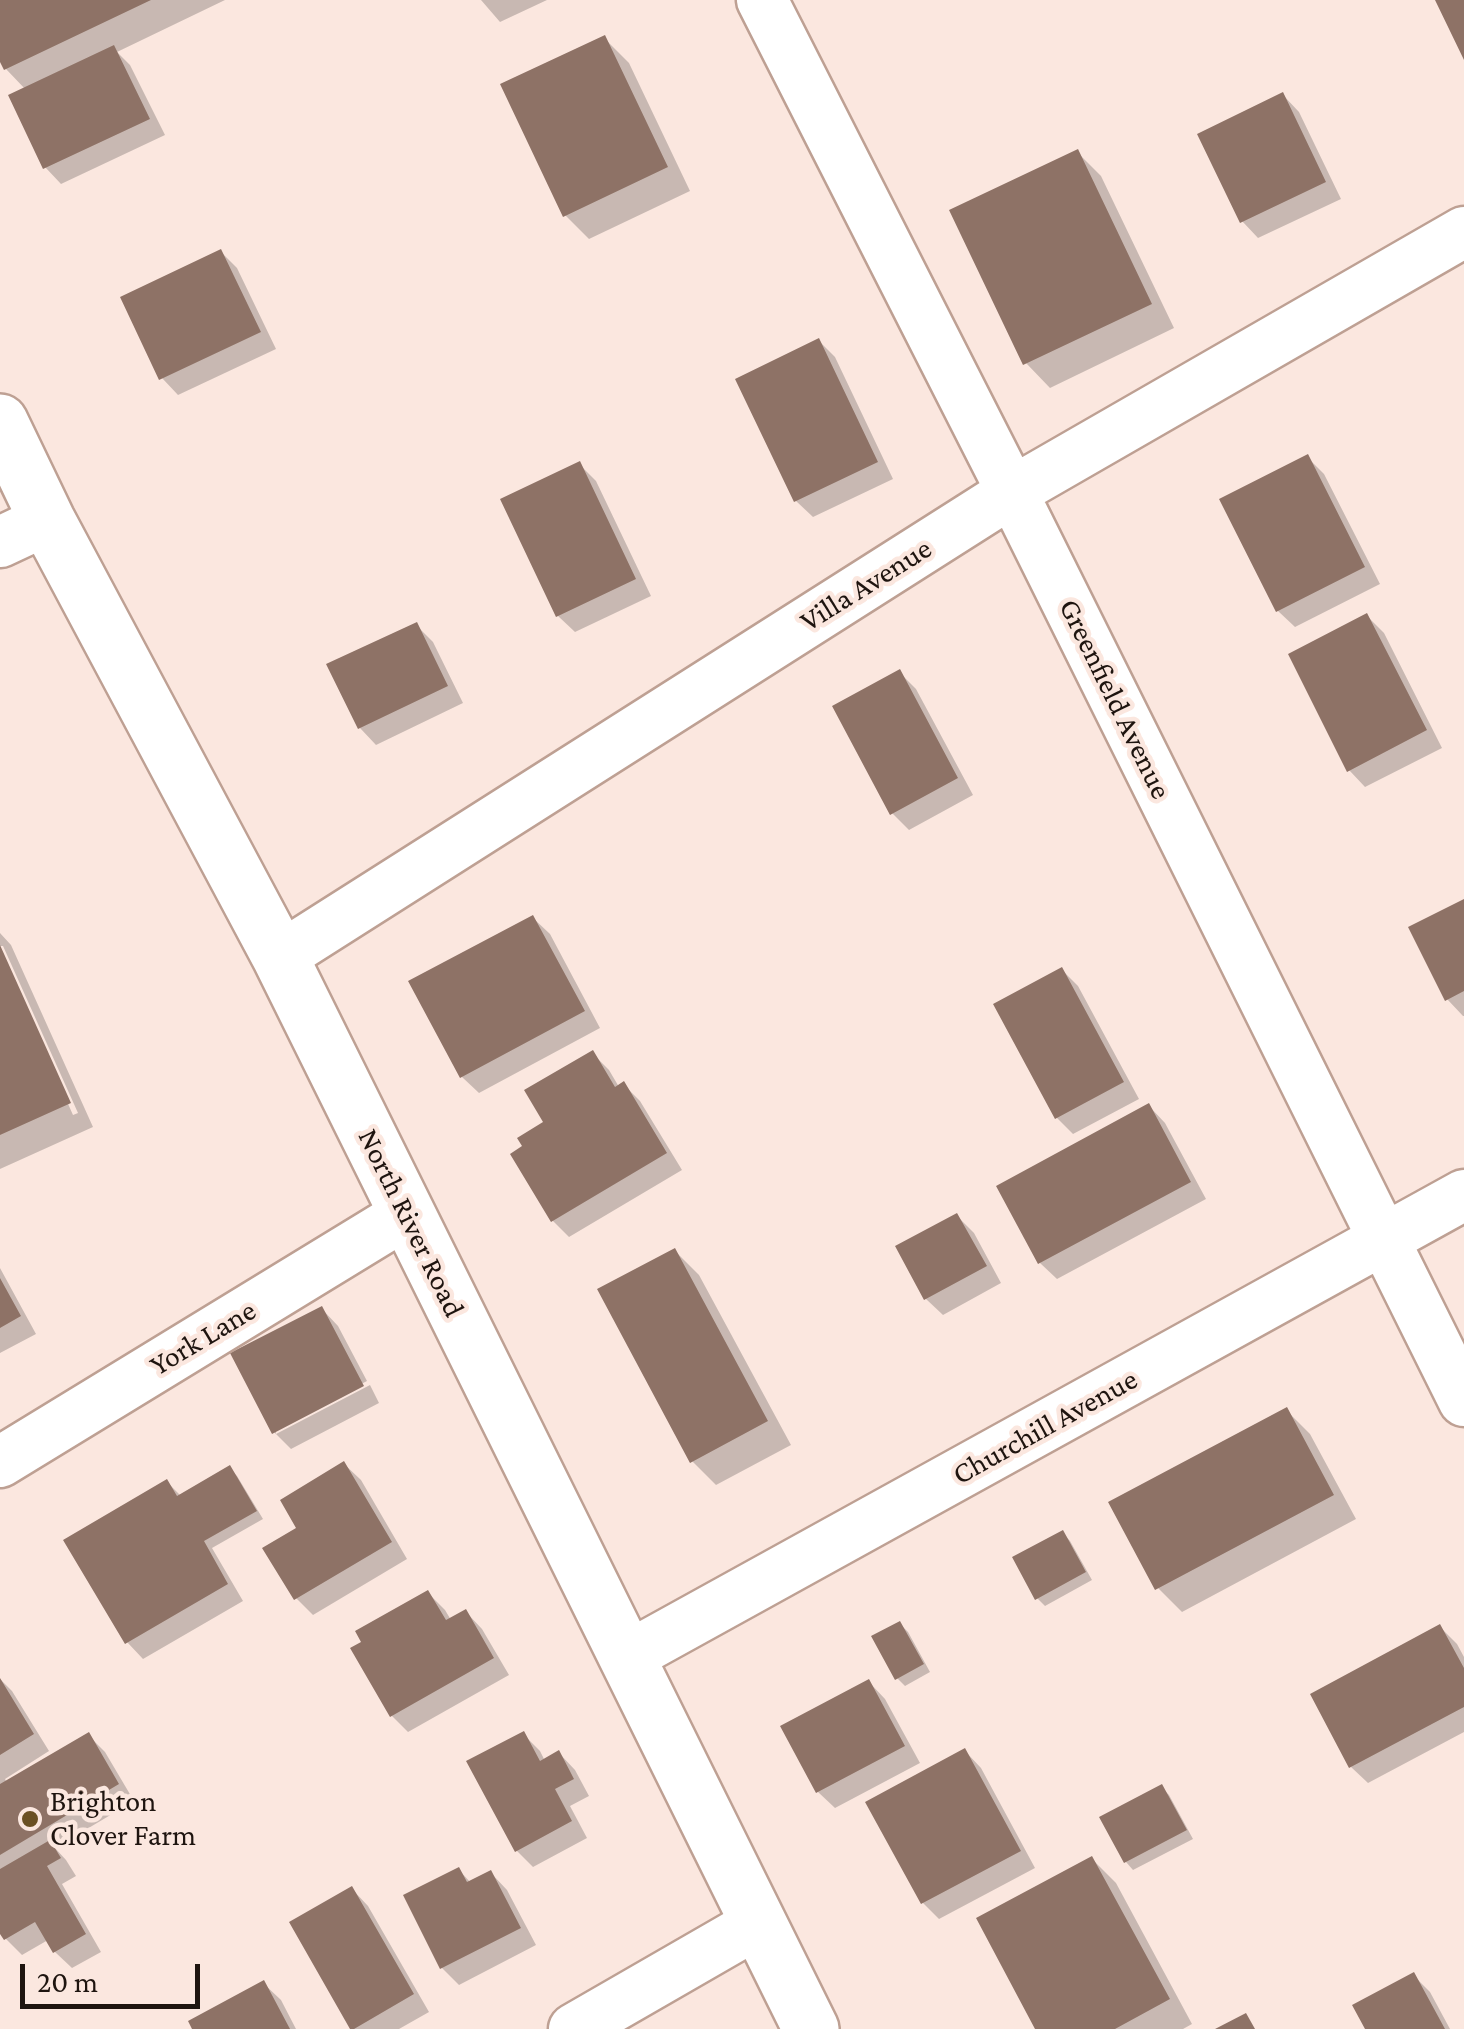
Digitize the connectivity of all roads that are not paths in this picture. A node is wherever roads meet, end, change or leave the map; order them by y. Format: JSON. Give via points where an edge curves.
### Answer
{"nodes":[{"id":1,"x":762,"y":0,"type":"edge"},
{"id":2,"x":1464,"y":232,"type":"edge"},
{"id":3,"x":0,"y":422,"type":"edge"},
{"id":4,"x":1012,"y":492,"type":"junction"},
{"id":5,"x":24,"y":531,"type":"edge"},
{"id":6,"x":280,"y":957,"type":"junction"},
{"id":7,"x":1464,"y":1195,"type":"edge"},
{"id":8,"x":406,"y":1214,"type":"junction"},
{"id":9,"x":1384,"y":1241,"type":"junction"},
{"id":10,"x":1464,"y":1400,"type":"edge"},
{"id":11,"x":0,"y":1462,"type":"edge"},
{"id":12,"x":625,"y":1658,"type":"junction"},
{"id":13,"x":758,"y":1923,"type":"junction"},
{"id":14,"x":574,"y":2029,"type":"edge"},
{"id":15,"x":811,"y":2029,"type":"edge"}],
"edges":[{"from":1,"to":4,"type":"street","name":"Greenfield Avenue"},
{"from":2,"to":4,"type":"street","name":"Villa Avenue"},
{"from":3,"to":5,"type":"main road","name":"North River Road"},
{"from":4,"to":6,"type":"street","name":"Villa Avenue"},
{"from":4,"to":9,"type":"street","name":"Greenfield Avenue"},
{"from":5,"to":6,"type":"main road","name":"North River Road"},
{"from":6,"to":8,"type":"main road","name":"North River Road"},
{"from":7,"to":9,"type":"street","name":"Churchill Avenue"},
{"from":8,"to":11,"type":"street","name":"York Lane"},
{"from":8,"to":12,"type":"main road","name":"North River Road"},
{"from":9,"to":10,"type":"street","name":"Greenfield Avenue"},
{"from":9,"to":12,"type":"street","name":"Churchill Avenue"},
{"from":12,"to":13,"type":"main road","name":"North River Road"},
{"from":13,"to":14,"type":"street"},
{"from":13,"to":15,"type":"main road","name":"North River Road"}]}
